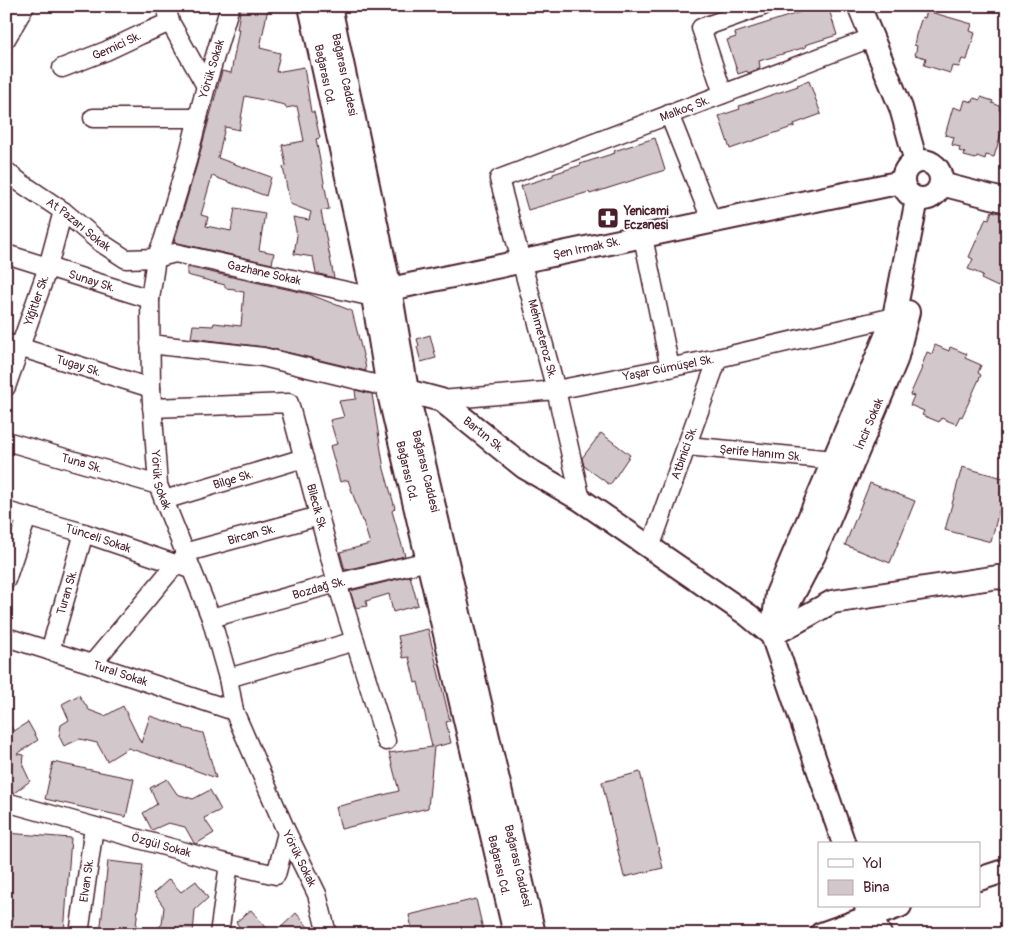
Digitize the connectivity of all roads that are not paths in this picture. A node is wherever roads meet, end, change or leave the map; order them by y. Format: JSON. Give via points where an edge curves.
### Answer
{"nodes":[{"id":1,"x":25,"y":6,"type":"edge"},
{"id":2,"x":230,"y":6,"type":"edge"},
{"id":3,"x":310,"y":6,"type":"edge"},
{"id":4,"x":330,"y":6,"type":"edge"},
{"id":5,"x":763,"y":6,"type":"edge"},
{"id":6,"x":859,"y":6,"type":"edge"},
{"id":7,"x":873,"y":6,"type":"edge"},
{"id":8,"x":168,"y":14,"type":"edge"},
{"id":9,"x":871,"y":38,"type":"junction"},
{"id":10,"x":6,"y":39,"type":"edge"},
{"id":11,"x":62,"y":68,"type":"dead end"},
{"id":12,"x":206,"y":86,"type":"junction"},
{"id":13,"x":723,"y":94,"type":"junction"},
{"id":14,"x":669,"y":114,"type":"junction"},
{"id":15,"x":93,"y":118,"type":"dead end"},
{"id":16,"x":198,"y":118,"type":"junction"},
{"id":17,"x":920,"y":161,"type":"junction"},
{"id":18,"x":6,"y":170,"type":"edge"},
{"id":19,"x":499,"y":179,"type":"joint"},
{"id":20,"x":902,"y":182,"type":"junction"},
{"id":21,"x":941,"y":184,"type":"junction"},
{"id":22,"x":921,"y":200,"type":"junction"},
{"id":23,"x":1007,"y":201,"type":"edge"},
{"id":24,"x":63,"y":211,"type":"junction"},
{"id":25,"x":712,"y":222,"type":"junction"},
{"id":26,"x":643,"y":237,"type":"junction"},
{"id":27,"x":6,"y":254,"type":"edge"},
{"id":28,"x":156,"y":258,"type":"junction"},
{"id":29,"x":522,"y":262,"type":"junction"},
{"id":30,"x":48,"y":267,"type":"junction"},
{"id":31,"x":381,"y":293,"type":"junction"},
{"id":32,"x":150,"y":299,"type":"junction"},
{"id":33,"x":894,"y":317,"type":"junction"},
{"id":34,"x":150,"y":344,"type":"junction"},
{"id":35,"x":13,"y":345,"type":"edge"},
{"id":36,"x":718,"y":358,"type":"junction"},
{"id":37,"x":670,"y":368,"type":"junction"},
{"id":38,"x":6,"y":387,"type":"edge"},
{"id":39,"x":151,"y":388,"type":"junction"},
{"id":40,"x":397,"y":390,"type":"junction"},
{"id":41,"x":556,"y":390,"type":"junction"},
{"id":42,"x":441,"y":400,"type":"junction"},
{"id":43,"x":152,"y":408,"type":"junction"},
{"id":44,"x":6,"y":441,"type":"edge"},
{"id":45,"x":687,"y":446,"type":"junction"},
{"id":46,"x":304,"y":458,"type":"junction"},
{"id":47,"x":834,"y":460,"type":"junction"},
{"id":48,"x":161,"y":492,"type":"junction"},
{"id":49,"x":581,"y":500,"type":"junction"},
{"id":50,"x":6,"y":511,"type":"edge"},
{"id":51,"x":319,"y":516,"type":"junction"},
{"id":52,"x":27,"y":517,"type":"junction"},
{"id":53,"x":84,"y":533,"type":"junction"},
{"id":54,"x":650,"y":548,"type":"junction"},
{"id":55,"x":428,"y":561,"type":"junction"},
{"id":56,"x":184,"y":562,"type":"junction"},
{"id":57,"x":1007,"y":579,"type":"edge"},
{"id":58,"x":6,"y":580,"type":"edge"},
{"id":59,"x":337,"y":583,"type":"junction"},
{"id":60,"x":211,"y":618,"type":"junction"},
{"id":61,"x":772,"y":635,"type":"junction"},
{"id":62,"x":6,"y":637,"type":"edge"},
{"id":63,"x":355,"y":641,"type":"junction"},
{"id":64,"x":50,"y":651,"type":"junction"},
{"id":65,"x":92,"y":664,"type":"junction"},
{"id":66,"x":228,"y":678,"type":"junction"},
{"id":67,"x":234,"y":711,"type":"junction"},
{"id":68,"x":386,"y":741,"type":"dead end"},
{"id":69,"x":6,"y":802,"type":"edge"},
{"id":70,"x":496,"y":812,"type":"junction"},
{"id":71,"x":94,"y":827,"type":"junction"},
{"id":72,"x":287,"y":833,"type":"junction"},
{"id":73,"x":843,"y":842,"type":"edge"},
{"id":74,"x":229,"y":864,"type":"junction"},
{"id":75,"x":1007,"y":870,"type":"edge"},
{"id":76,"x":980,"y":879,"type":"edge"},
{"id":77,"x":896,"y":908,"type":"edge"},
{"id":78,"x":872,"y":919,"type":"edge"},
{"id":79,"x":79,"y":934,"type":"edge"},
{"id":80,"x":220,"y":934,"type":"edge"},
{"id":81,"x":327,"y":934,"type":"edge"},
{"id":82,"x":515,"y":934,"type":"edge"},
{"id":83,"x":534,"y":934,"type":"edge"},
{"id":84,"x":821,"y":934,"type":"edge"}],
"edges":[{"from":1,"to":10,"type":"street"},
{"from":2,"to":12,"type":"street","name":"Yörük Sokak"},
{"from":3,"to":31,"type":"main road","name":"Bağarası Cd."},
{"from":4,"to":31,"type":"main road","name":"Bağarası Caddesi"},
{"from":5,"to":13,"type":"street","via":[[702,28]]},
{"from":6,"to":9,"type":"main road"},
{"from":7,"to":17,"type":"main road","via":[[907,96]]},
{"from":8,"to":11,"type":"street","name":"Gemici Sk.","via":[[140,35]]},
{"from":8,"to":12,"type":"street"},
{"from":9,"to":13,"type":"street","name":"Malkoç Sk."},
{"from":9,"to":17,"type":"main road"},
{"from":12,"to":16,"type":"street","name":"Yörük Sokak"},
{"from":13,"to":14,"type":"street","name":"Malkoç Sk."},
{"from":14,"to":19,"type":"street","name":"Malkoç Sk."},
{"from":14,"to":25,"type":"street"},
{"from":15,"to":16,"type":"street"},
{"from":16,"to":28,"type":"street","name":"Yörük Sokak"},
{"from":17,"to":20,"type":"main road","via":[[910,164]]},
{"from":17,"to":21,"type":"main road","via":[[935,166]]},
{"from":18,"to":24,"type":"street","name":"At Pazarı Sokak"},
{"from":19,"to":29,"type":"street","name":"Mehmeteroz Sk."},
{"from":20,"to":22,"type":"main road","via":[[907,193]]},
{"from":20,"to":25,"type":"main road","name":"Şen Irmak Sk."},
{"from":21,"to":22,"type":"main road","via":[[935,195]]},
{"from":21,"to":23,"type":"main road"},
{"from":22,"to":33,"type":"main road","name":"İncir Sokak"},
{"from":22,"to":61,"type":"main road","name":"İncir Sokak","via":[[917,278],[896,360],[814,556]]},
{"from":24,"to":28,"type":"street","name":"At Pazarı Sokak","via":[[126,259]]},
{"from":24,"to":30,"type":"street","name":"Yiğitler Sk."},
{"from":25,"to":26,"type":"main road","name":"Şen Irmak Sk."},
{"from":26,"to":29,"type":"main road","name":"Şen Irmak Sk."},
{"from":26,"to":37,"type":"street"},
{"from":27,"to":30,"type":"street","name":"Sunay Sk."},
{"from":28,"to":31,"type":"street","name":"Gazhane Sokak","via":[[174,253]]},
{"from":28,"to":32,"type":"street","name":"Yörük Sokak"},
{"from":29,"to":31,"type":"main road","name":"Şen Irmak Sk."},
{"from":29,"to":41,"type":"street","name":"Mehmeteroz Sk."},
{"from":30,"to":32,"type":"street","name":"Sunay Sk."},
{"from":30,"to":35,"type":"street","name":"Yiğitler Sk."},
{"from":31,"to":40,"type":"main road","name":"Bağarası Caddesi"},
{"from":32,"to":34,"type":"street","name":"Yörük Sokak"},
{"from":33,"to":36,"type":"street","name":"Yaşar Gümüşel Sk."},
{"from":33,"to":47,"type":"main road","name":"İncir Sokak"},
{"from":34,"to":39,"type":"street","name":"Yörük Sokak"},
{"from":34,"to":40,"type":"street","name":"Bartın Sk.","via":[[262,357]]},
{"from":35,"to":38,"type":"street","name":"Yiğitler Sk."},
{"from":35,"to":39,"type":"street","name":"Tugay Sk."},
{"from":36,"to":37,"type":"street","name":"Yaşar Gümüşel Sk."},
{"from":36,"to":45,"type":"street","name":"Atbinici Sk."},
{"from":37,"to":41,"type":"street","name":"Yaşar Gümüşel Sk."},
{"from":39,"to":43,"type":"street","name":"Yörük Sokak"},
{"from":40,"to":42,"type":"main road","name":"Bartın Sk."},
{"from":40,"to":55,"type":"main road","name":"Bağarası Cd."},
{"from":40,"to":70,"type":"main road","name":"Bağarası Caddesi"},
{"from":41,"to":42,"type":"street","name":"Yaşar Gümüşel Sk."},
{"from":41,"to":49,"type":"street","name":"Mehmeteroz Sk."},
{"from":42,"to":49,"type":"main road","name":"Bartın Sk.","via":[[524,467]]},
{"from":43,"to":46,"type":"street","name":"Bilecik Sk.","via":[[289,403]]},
{"from":43,"to":48,"type":"street","name":"Yörük Sokak"},
{"from":44,"to":48,"type":"street","name":"Tuna Sk."},
{"from":45,"to":47,"type":"street","name":"Şerife Hanım Sk."},
{"from":45,"to":54,"type":"street","name":"Atbinici Sk."},
{"from":46,"to":48,"type":"street","name":"Bilge Sk."},
{"from":46,"to":51,"type":"street","name":"Bilecik Sk."},
{"from":47,"to":61,"type":"main road","name":"İncir Sokak","via":[[777,594]]},
{"from":48,"to":56,"type":"street","name":"Yörük Sokak"},
{"from":49,"to":54,"type":"main road","name":"Bartın Sk."},
{"from":50,"to":52,"type":"street","name":"Tünceli Sokak"},
{"from":51,"to":56,"type":"street","name":"Bircan Sk."},
{"from":51,"to":59,"type":"street","name":"Bilecik Sk."},
{"from":52,"to":53,"type":"street","name":"Tünceli Sokak"},
{"from":52,"to":58,"type":"street"},
{"from":53,"to":56,"type":"street","name":"Tünceli Sokak"},
{"from":53,"to":64,"type":"street","name":"Turan Sk."},
{"from":54,"to":61,"type":"main road","name":"Bartın Sk."},
{"from":55,"to":59,"type":"street","name":"Bozdağ Sk."},
{"from":55,"to":70,"type":"main road","name":"Bağarası Cd."},
{"from":56,"to":60,"type":"street","name":"Yörük Sokak"},
{"from":56,"to":65,"type":"street"},
{"from":57,"to":61,"type":"main road","via":[[998,577],[832,602]]},
{"from":59,"to":60,"type":"street","name":"Bozdağ Sk."},
{"from":59,"to":63,"type":"street","name":"Bilecik Sk."},
{"from":60,"to":66,"type":"street","name":"Yörük Sokak"},
{"from":61,"to":73,"type":"main road","name":"İncir Sokak"},
{"from":62,"to":64,"type":"street","name":"Tural Sokak"},
{"from":63,"to":66,"type":"street"},
{"from":63,"to":68,"type":"street","name":"Bilecik Sk."},
{"from":64,"to":65,"type":"street","name":"Tural Sokak"},
{"from":65,"to":67,"type":"street","name":"Tural Sokak"},
{"from":66,"to":67,"type":"street","name":"Yörük Sokak"},
{"from":67,"to":72,"type":"street","name":"Yörük Sokak"},
{"from":69,"to":71,"type":"street","name":"Özgül Sokak"},
{"from":70,"to":82,"type":"main road","name":"Bağarası Cd."},
{"from":70,"to":83,"type":"main road","name":"Bağarası Caddesi"},
{"from":71,"to":74,"type":"street","name":"Özgül Sokak"},
{"from":71,"to":79,"type":"street","name":"Elvan Sk."},
{"from":72,"to":74,"type":"street","name":"Özgül Sokak","via":[[276,875]]},
{"from":72,"to":81,"type":"street","name":"Yörük Sokak","via":[[317,894]]},
{"from":74,"to":80,"type":"street"},
{"from":75,"to":76,"type":"main road"},
{"from":77,"to":78,"type":"main road"},
{"from":78,"to":84,"type":"main road"}]}
